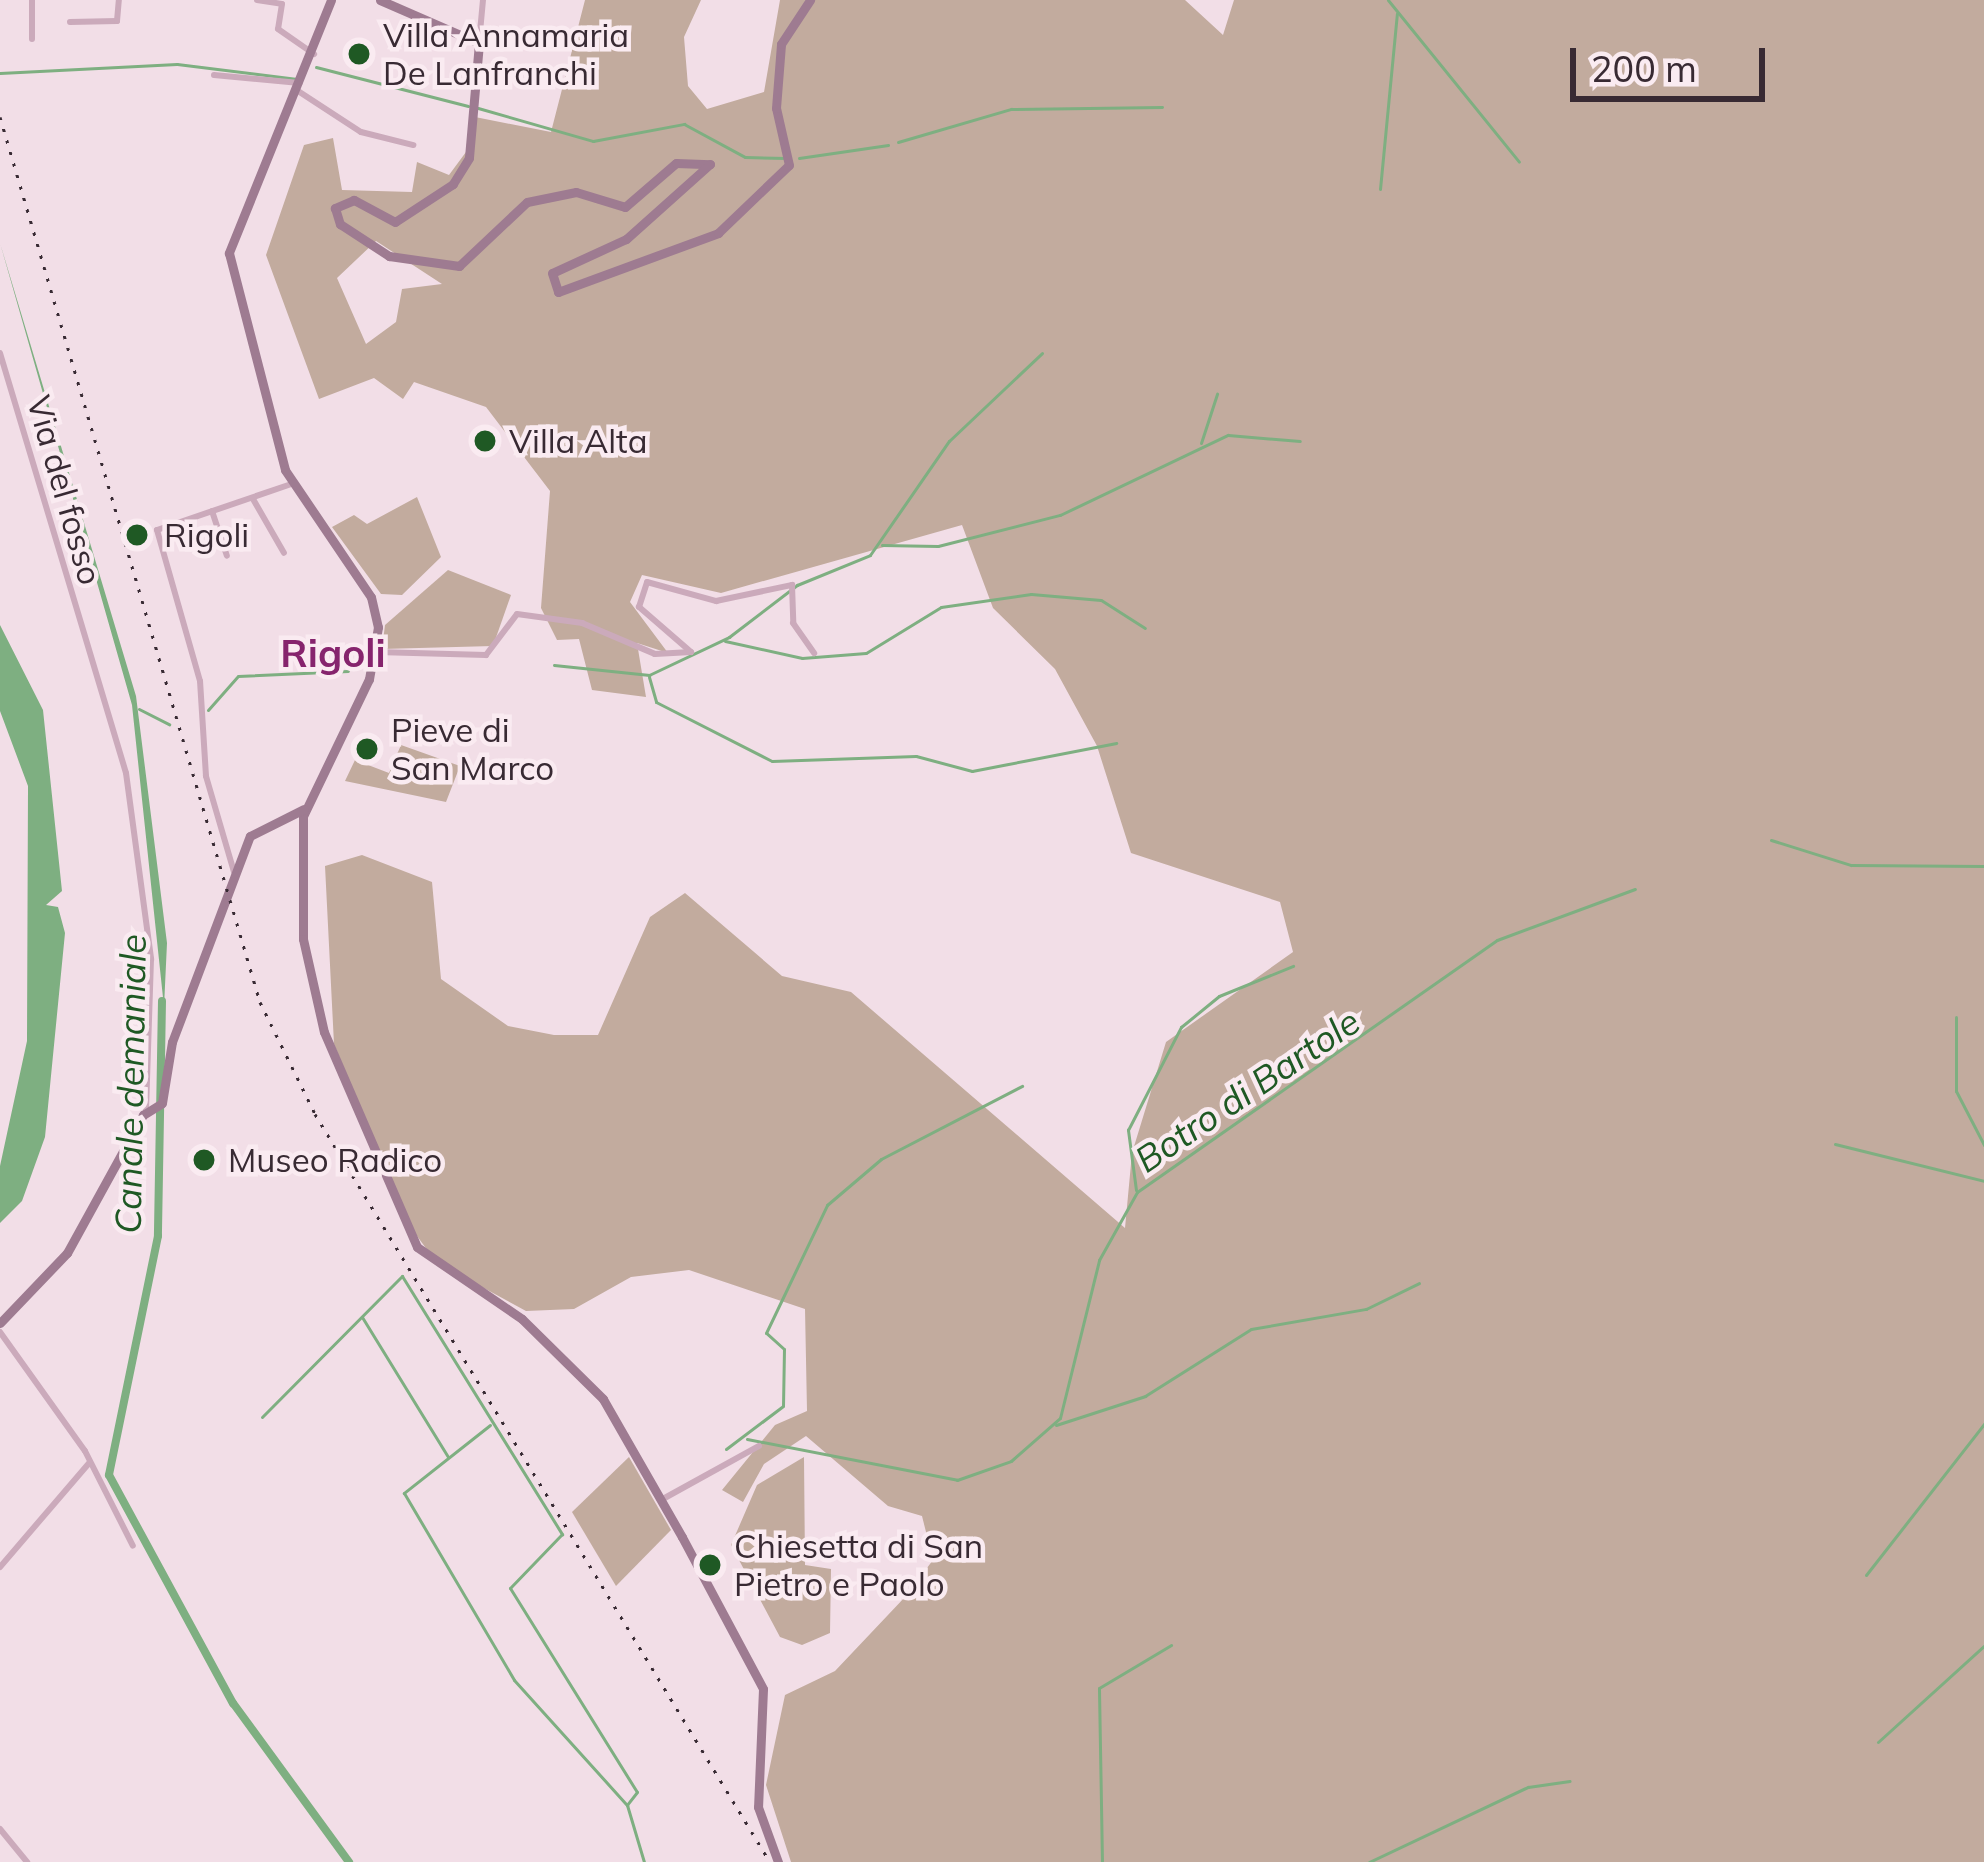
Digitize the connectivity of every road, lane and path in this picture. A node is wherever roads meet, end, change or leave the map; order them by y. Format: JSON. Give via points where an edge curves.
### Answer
{"nodes":[{"id":1,"x":32,"y":0,"type":"edge"},
{"id":2,"x":119,"y":0,"type":"edge"},
{"id":3,"x":257,"y":0,"type":"edge"},
{"id":4,"x":331,"y":0,"type":"edge"},
{"id":5,"x":380,"y":0,"type":"edge"},
{"id":6,"x":483,"y":0,"type":"edge"},
{"id":7,"x":810,"y":0,"type":"edge"},
{"id":8,"x":70,"y":22,"type":"dead end"},
{"id":9,"x":32,"y":39,"type":"dead end"},
{"id":10,"x":478,"y":43,"type":"junction"},
{"id":11,"x":314,"y":55,"type":"junction"},
{"id":12,"x":214,"y":76,"type":"dead end"},
{"id":13,"x":300,"y":87,"type":"junction"},
{"id":14,"x":413,"y":145,"type":"dead end"},
{"id":15,"x":0,"y":353,"type":"edge"},
{"id":16,"x":291,"y":484,"type":"junction"},
{"id":17,"x":252,"y":498,"type":"junction"},
{"id":18,"x":212,"y":511,"type":"junction"},
{"id":19,"x":284,"y":553,"type":"dead end"},
{"id":20,"x":227,"y":556,"type":"dead end"},
{"id":21,"x":376,"y":652,"type":"junction"},
{"id":22,"x":814,"y":652,"type":"dead end"},
{"id":23,"x":304,"y":809,"type":"junction"},
{"id":24,"x":236,"y":875,"type":"junction"},
{"id":25,"x":151,"y":1108,"type":"junction"},
{"id":26,"x":0,"y":1323,"type":"edge"},
{"id":27,"x":0,"y":1333,"type":"edge"},
{"id":28,"x":759,"y":1446,"type":"dead end"},
{"id":29,"x":90,"y":1462,"type":"junction"},
{"id":30,"x":661,"y":1500,"type":"junction"},
{"id":31,"x":133,"y":1546,"type":"dead end"},
{"id":32,"x":0,"y":1567,"type":"edge"},
{"id":33,"x":0,"y":1829,"type":"edge"},
{"id":34,"x":27,"y":1862,"type":"edge"},
{"id":35,"x":778,"y":1862,"type":"edge"}],
"edges":[{"from":1,"to":9,"type":"street"},
{"from":2,"to":8,"type":"street","via":[[117,21]]},
{"from":3,"to":11,"type":"street","via":[[281,4],[278,29]]},
{"from":4,"to":11,"type":"street"},
{"from":5,"to":10,"type":"street"},
{"from":6,"to":10,"type":"street"},
{"from":7,"to":10,"type":"street","via":[[781,44],[776,108],[789,165],[718,233],[568,292],[550,286],[552,273],[626,238],[710,164],[676,163],[625,206],[576,192],[527,202],[449,268],[399,261],[336,219],[347,199],[395,222],[413,218],[453,184],[468,163]]},
{"from":11,"to":13,"type":"street"},
{"from":12,"to":13,"type":"street"},
{"from":13,"to":14,"type":"street","via":[[361,132]]},
{"from":13,"to":16,"type":"street","via":[[229,253]]},
{"from":15,"to":25,"type":"street","name":"Via del fosso","via":[[136,835],[152,959]]},
{"from":16,"to":17,"type":"street"},
{"from":16,"to":21,"type":"street","via":[[370,597]]},
{"from":17,"to":18,"type":"street"},
{"from":17,"to":19,"type":"street"},
{"from":18,"to":20,"type":"street"},
{"from":18,"to":24,"type":"street","via":[[157,530],[200,681],[206,776]]},
{"from":21,"to":22,"type":"street","via":[[478,657],[517,614],[582,623],[656,655],[691,652],[639,607],[646,582],[716,601],[792,585],[793,623]]},
{"from":21,"to":23,"type":"street"},
{"from":23,"to":24,"type":"street","via":[[257,828]]},
{"from":23,"to":30,"type":"street","via":[[304,939],[324,1032],[405,1227],[430,1262],[522,1319],[603,1399]]},
{"from":24,"to":25,"type":"street"},
{"from":25,"to":26,"type":"street","via":[[67,1253]]},
{"from":27,"to":29,"type":"street"},
{"from":28,"to":30,"type":"street"},
{"from":29,"to":31,"type":"street"},
{"from":29,"to":32,"type":"street"},
{"from":30,"to":35,"type":"street","via":[[763,1689],[759,1817]]},
{"from":33,"to":34,"type":"street"}]}
